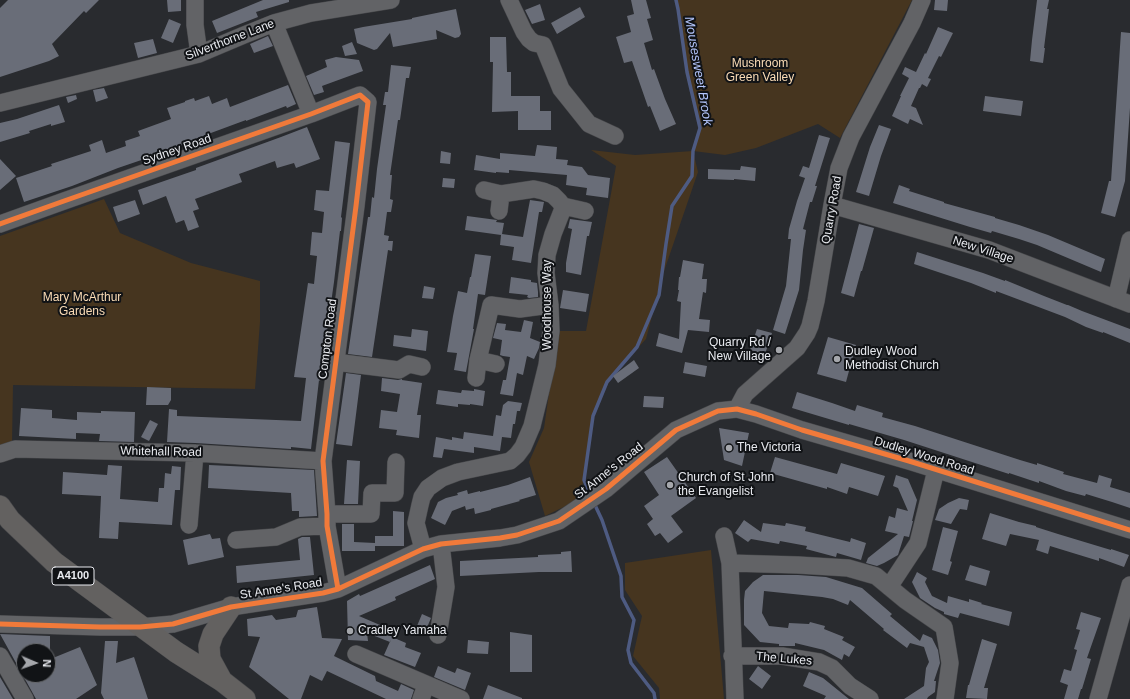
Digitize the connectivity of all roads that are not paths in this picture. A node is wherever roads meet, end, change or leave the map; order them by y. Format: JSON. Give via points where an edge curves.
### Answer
{"nodes":[{"id":1,"x":195,"y":0,"type":"edge"},
{"id":2,"x":391,"y":0,"type":"edge"},
{"id":3,"x":509,"y":0,"type":"edge"},
{"id":4,"x":922,"y":0,"type":"edge"},
{"id":5,"x":274,"y":23,"type":"junction"},
{"id":6,"x":199,"y":54,"type":"junction"},
{"id":7,"x":360,"y":95,"type":"joint"},
{"id":8,"x":0,"y":103,"type":"edge"},
{"id":9,"x":311,"y":114,"type":"junction"},
{"id":10,"x":615,"y":136,"type":"dead end"},
{"id":11,"x":484,"y":190,"type":"dead end"},
{"id":12,"x":832,"y":204,"type":"junction"},
{"id":13,"x":563,"y":206,"type":"junction"},
{"id":14,"x":586,"y":211,"type":"dead end"},
{"id":15,"x":0,"y":224,"type":"edge"},
{"id":16,"x":1130,"y":240,"type":"edge"},
{"id":17,"x":1123,"y":301,"type":"edge"},
{"id":18,"x":550,"y":305,"type":"junction"},
{"id":19,"x":478,"y":360,"type":"junction"},
{"id":20,"x":336,"y":362,"type":"junction"},
{"id":21,"x":496,"y":364,"type":"dead end"},
{"id":22,"x":422,"y":367,"type":"dead end"},
{"id":23,"x":476,"y":378,"type":"dead end"},
{"id":24,"x":737,"y":409,"type":"junction"},
{"id":25,"x":712,"y":413,"type":"joint"},
{"id":26,"x":195,"y":452,"type":"junction"},
{"id":27,"x":0,"y":454,"type":"edge"},
{"id":28,"x":323,"y":461,"type":"junction"},
{"id":29,"x":396,"y":462,"type":"dead end"},
{"id":30,"x":936,"y":470,"type":"junction"},
{"id":31,"x":4,"y":518,"type":"edge"},
{"id":32,"x":327,"y":520,"type":"junction"},
{"id":33,"x":189,"y":525,"type":"dead end"},
{"id":34,"x":1130,"y":530,"type":"edge"},
{"id":35,"x":724,"y":536,"type":"dead end"},
{"id":36,"x":236,"y":540,"type":"dead end"},
{"id":37,"x":441,"y":544,"type":"junction"},
{"id":38,"x":423,"y":549,"type":"junction"},
{"id":39,"x":730,"y":563,"type":"junction"},
{"id":40,"x":1130,"y":585,"type":"edge"},
{"id":41,"x":889,"y":587,"type":"junction"},
{"id":42,"x":338,"y":589,"type":"junction"},
{"id":43,"x":231,"y":607,"type":"junction"},
{"id":44,"x":0,"y":624,"type":"edge"},
{"id":45,"x":140,"y":627,"type":"junction"},
{"id":46,"x":438,"y":635,"type":"dead end"},
{"id":47,"x":356,"y":654,"type":"dead end"},
{"id":48,"x":0,"y":656,"type":"edge"},
{"id":49,"x":732,"y":656,"type":"junction"},
{"id":50,"x":222,"y":681,"type":"junction"},
{"id":51,"x":424,"y":692,"type":"edge"},
{"id":52,"x":25,"y":699,"type":"edge"},
{"id":53,"x":245,"y":699,"type":"edge"},
{"id":54,"x":461,"y":699,"type":"edge"},
{"id":55,"x":735,"y":699,"type":"edge"},
{"id":56,"x":870,"y":699,"type":"edge"},
{"id":57,"x":946,"y":699,"type":"edge"},
{"id":58,"x":1098,"y":699,"type":"edge"}],
"edges":[{"from":1,"to":6,"type":"street"},
{"from":2,"to":5,"type":"street","name":"Silverthorne Lane","via":[[311,13]]},
{"from":3,"to":10,"type":"street","via":[[524,32],[534,42],[544,45],[565,95],[588,124]]},
{"from":4,"to":12,"type":"street","name":"Quarry Road","via":[[851,137],[839,168]]},
{"from":5,"to":6,"type":"street","name":"Silverthorne Lane"},
{"from":5,"to":9,"type":"street"},
{"from":6,"to":8,"type":"street","name":"Silverthorne Lane"},
{"from":7,"to":9,"type":"street","name":"Sydney Road"},
{"from":7,"to":20,"type":"street","name":"Compton Road","via":[[368,102]]},
{"from":9,"to":15,"type":"street","name":"Sydney Road"},
{"from":11,"to":13,"type":"street","via":[[500,203],[534,188],[553,195]]},
{"from":12,"to":17,"type":"street","name":"New Village","via":[[989,250]]},
{"from":12,"to":24,"type":"street","name":"Quarry Road","via":[[816,301],[807,333],[797,348],[745,394]]},
{"from":13,"to":14,"type":"street"},
{"from":13,"to":18,"type":"street","name":"Woodhouse Way","via":[[547,255],[546,273]]},
{"from":16,"to":17,"type":"street"},
{"from":18,"to":19,"type":"street","via":[[520,309],[492,299]]},
{"from":18,"to":38,"type":"street","name":"Woodhouse Way","via":[[551,331],[547,365],[527,439],[510,461],[458,472],[442,478],[428,488],[422,497],[416,523]]},
{"from":19,"to":21,"type":"street"},
{"from":19,"to":23,"type":"street"},
{"from":20,"to":22,"type":"street","via":[[400,370],[409,364]]},
{"from":20,"to":28,"type":"street","name":"Compton Road"},
{"from":24,"to":25,"type":"street","name":"Dudley Wood Road"},
{"from":24,"to":30,"type":"street","name":"Dudley Wood Road"},
{"from":25,"to":37,"type":"street","name":"St Anne's Road","via":[[676,430],[606,489],[559,521],[535,530],[500,538]]},
{"from":26,"to":27,"type":"street","name":"Whitehall Road","via":[[15,449]]},
{"from":26,"to":28,"type":"street","name":"Whitehall Road"},
{"from":26,"to":33,"type":"street"},
{"from":28,"to":32,"type":"street","name":"Compton Road"},
{"from":29,"to":32,"type":"street","via":[[395,493],[372,493],[370,520]]},
{"from":30,"to":34,"type":"street","name":"Dudley Wood Road"},
{"from":30,"to":41,"type":"street","via":[[918,543]]},
{"from":31,"to":45,"type":"main road","number":"A4100","via":[[54,562]]},
{"from":32,"to":36,"type":"street","via":[[276,537]]},
{"from":32,"to":42,"type":"street","name":"Compton Road"},
{"from":35,"to":39,"type":"street"},
{"from":37,"to":38,"type":"street","name":"St Anne's Road"},
{"from":37,"to":46,"type":"street","via":[[446,587]]},
{"from":38,"to":42,"type":"street","name":"St Anne's Road"},
{"from":39,"to":41,"type":"street","via":[[848,568],[876,576]]},
{"from":39,"to":49,"type":"street"},
{"from":40,"to":58,"type":"street"},
{"from":41,"to":57,"type":"street","via":[[944,627],[950,663]]},
{"from":42,"to":43,"type":"street","name":"St Anne's Road"},
{"from":43,"to":45,"type":"street","name":"St Anne's Road","via":[[180,622]]},
{"from":43,"to":50,"type":"main road","via":[[213,634],[209,646],[210,658]]},
{"from":44,"to":45,"type":"street","name":"St Anne's Road"},
{"from":45,"to":50,"type":"main road","number":"A4100"},
{"from":47,"to":51,"type":"street"},
{"from":48,"to":52,"type":"street"},
{"from":49,"to":55,"type":"street"},
{"from":49,"to":56,"type":"street","name":"The Lukes","via":[[782,656],[819,662],[832,668],[850,686]]},
{"from":50,"to":53,"type":"main road","number":"A4100"},
{"from":51,"to":54,"type":"street"}]}
